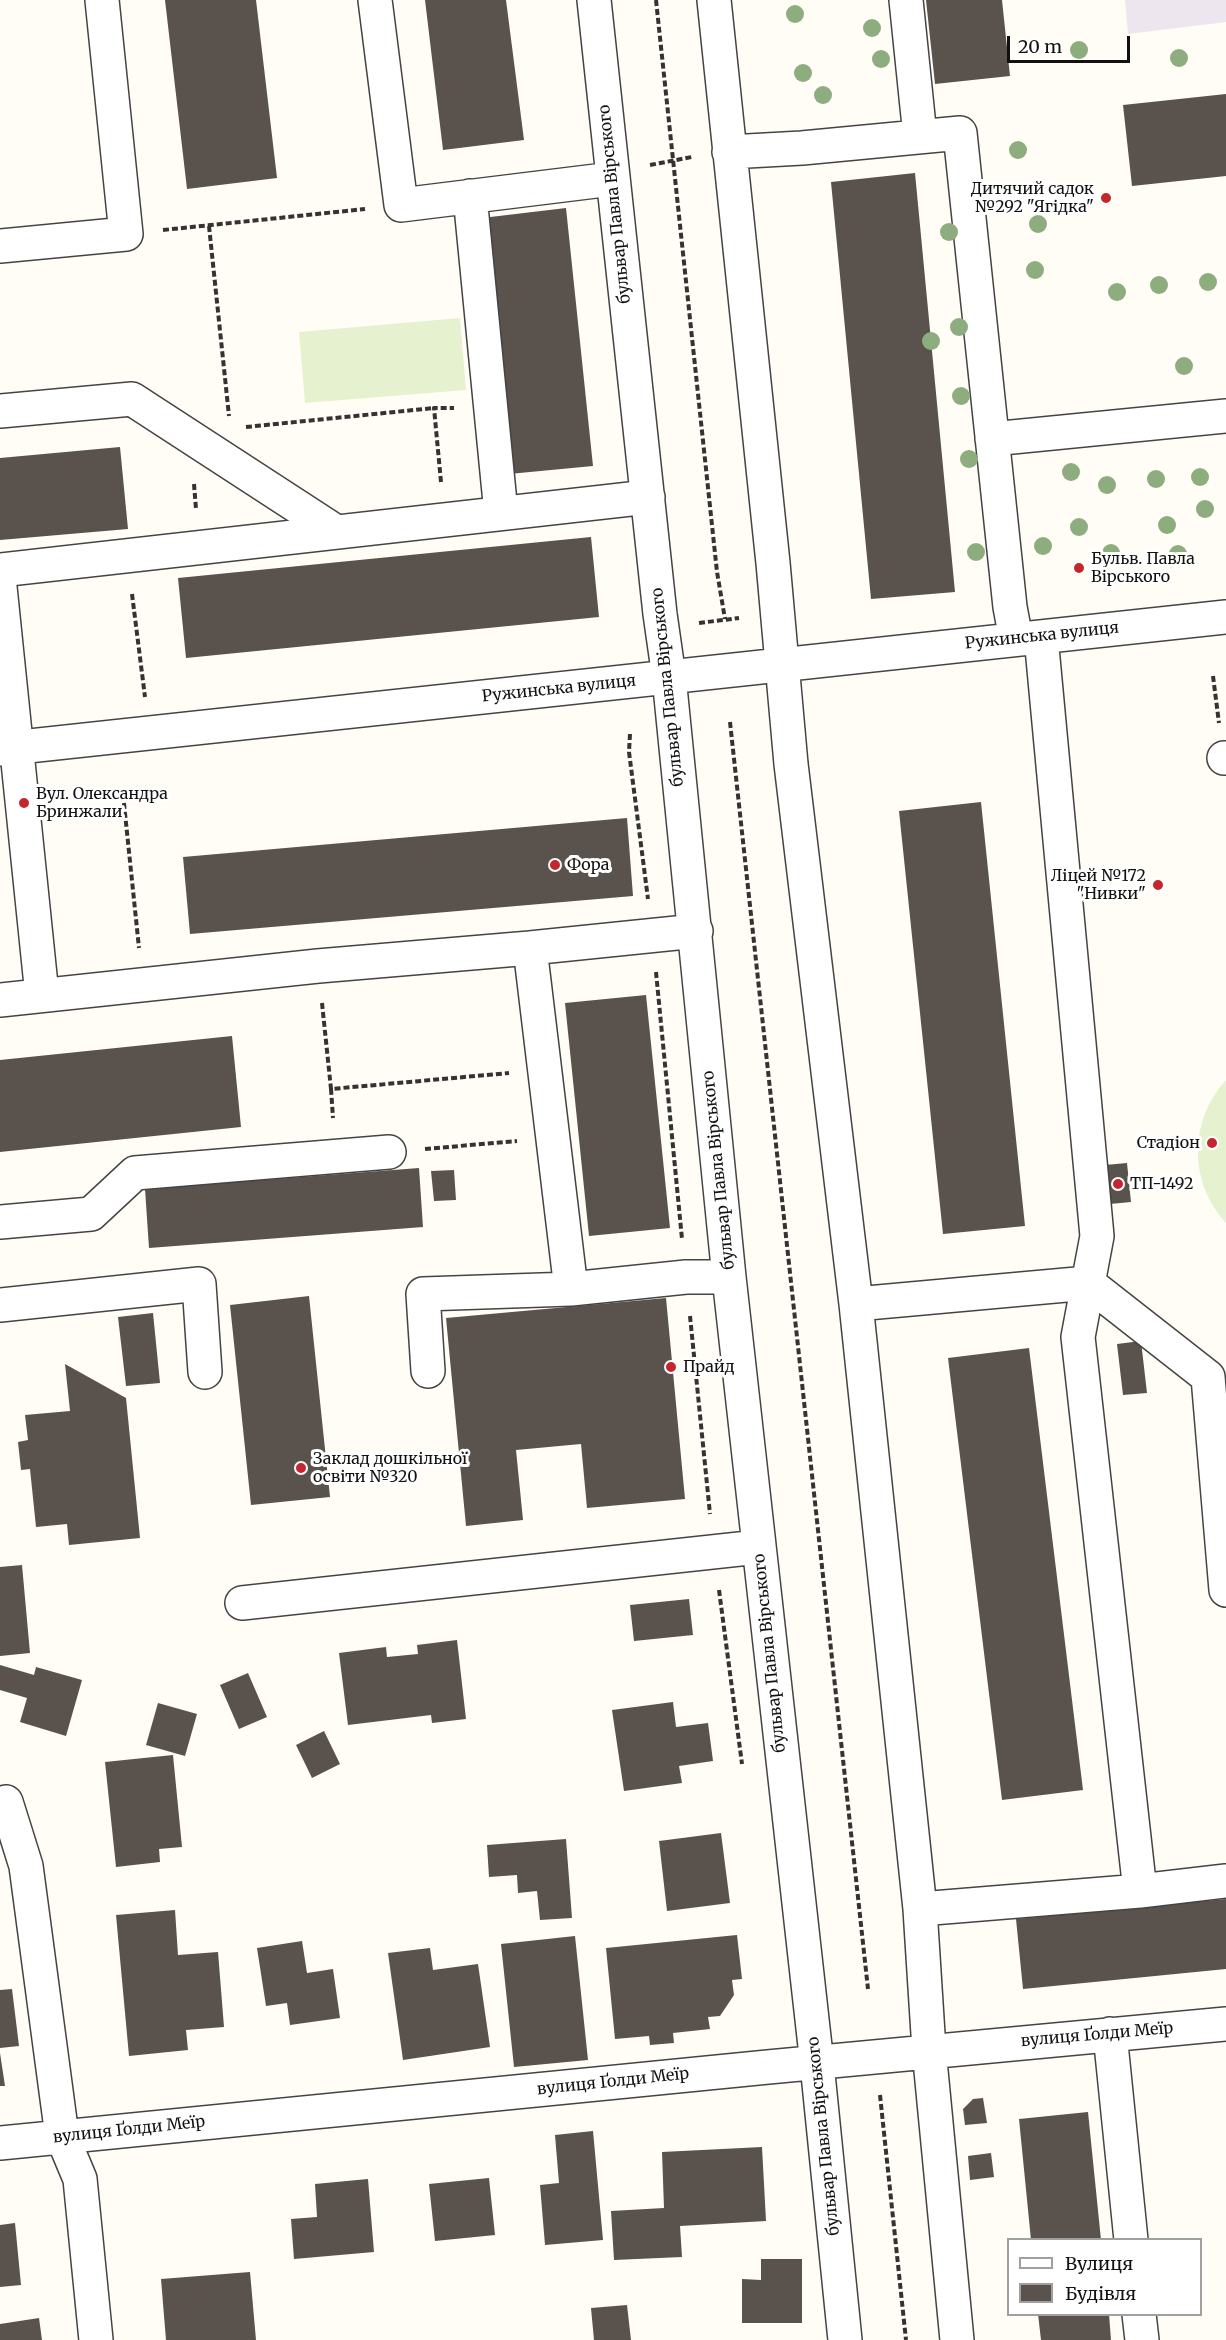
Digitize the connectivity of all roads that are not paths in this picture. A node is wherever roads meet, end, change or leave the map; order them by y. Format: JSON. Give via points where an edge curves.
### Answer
{"nodes":[{"id":1,"x":102,"y":0,"type":"edge"},
{"id":2,"x":375,"y":0,"type":"edge"},
{"id":3,"x":594,"y":0,"type":"edge"},
{"id":4,"x":714,"y":0,"type":"edge"},
{"id":5,"x":906,"y":0,"type":"edge"},
{"id":6,"x":920,"y":136,"type":"junction"},
{"id":7,"x":729,"y":152,"type":"junction"},
{"id":8,"x":612,"y":179,"type":"junction"},
{"id":9,"x":470,"y":196,"type":"junction"},
{"id":10,"x":0,"y":246,"type":"edge"},
{"id":11,"x":0,"y":411,"type":"edge"},
{"id":12,"x":1226,"y":416,"type":"edge"},
{"id":13,"x":992,"y":439,"type":"junction"},
{"id":14,"x":648,"y":497,"type":"junction"},
{"id":15,"x":501,"y":513,"type":"junction"},
{"id":16,"x":335,"y":531,"type":"junction"},
{"id":17,"x":0,"y":570,"type":"edge"},
{"id":18,"x":0,"y":586,"type":"edge"},
{"id":19,"x":1226,"y":617,"type":"edge"},
{"id":20,"x":1029,"y":638,"type":"junction"},
{"id":21,"x":782,"y":665,"type":"junction"},
{"id":22,"x":669,"y":677,"type":"junction"},
{"id":23,"x":8,"y":748,"type":"edge"},
{"id":24,"x":696,"y":931,"type":"junction"},
{"id":25,"x":530,"y":948,"type":"junction"},
{"id":26,"x":42,"y":995,"type":"junction"},
{"id":27,"x":0,"y":1000,"type":"edge"},
{"id":28,"x":389,"y":1152,"type":"road end"},
{"id":29,"x":0,"y":1222,"type":"edge"},
{"id":30,"x":729,"y":1277,"type":"junction"},
{"id":31,"x":1088,"y":1283,"type":"junction"},
{"id":32,"x":571,"y":1288,"type":"junction"},
{"id":33,"x":856,"y":1304,"type":"junction"},
{"id":34,"x":0,"y":1305,"type":"edge"},
{"id":35,"x":428,"y":1371,"type":"dead end"},
{"id":36,"x":205,"y":1372,"type":"dead end"},
{"id":37,"x":1217,"y":1378,"type":"edge"},
{"id":38,"x":758,"y":1547,"type":"junction"},
{"id":39,"x":1226,"y":1590,"type":"edge"},
{"id":40,"x":242,"y":1603,"type":"dead end"},
{"id":41,"x":6,"y":1802,"type":"dead end"},
{"id":42,"x":1226,"y":1881,"type":"edge"},
{"id":43,"x":1140,"y":1891,"type":"junction"},
{"id":44,"x":920,"y":1909,"type":"junction"},
{"id":45,"x":1226,"y":2024,"type":"edge"},
{"id":46,"x":1110,"y":2034,"type":"junction"},
{"id":47,"x":929,"y":2050,"type":"junction"},
{"id":48,"x":817,"y":2064,"type":"junction"},
{"id":49,"x":62,"y":2136,"type":"junction"},
{"id":50,"x":0,"y":2143,"type":"edge"},
{"id":51,"x":1131,"y":2238,"type":"edge"},
{"id":52,"x":1139,"y":2316,"type":"edge"},
{"id":53,"x":96,"y":2340,"type":"edge"},
{"id":54,"x":845,"y":2340,"type":"edge"},
{"id":55,"x":957,"y":2340,"type":"edge"},
{"id":56,"x":1142,"y":2340,"type":"edge"}],
"edges":[{"from":1,"to":10,"type":"street","via":[[126,234]]},
{"from":2,"to":9,"type":"street","via":[[401,205]]},
{"from":3,"to":8,"type":"street","name":"бульвар Павла Вірського"},
{"from":4,"to":7,"type":"street"},
{"from":5,"to":6,"type":"street"},
{"from":6,"to":7,"type":"street"},
{"from":6,"to":13,"type":"street","via":[[960,133]]},
{"from":7,"to":21,"type":"street"},
{"from":8,"to":9,"type":"street"},
{"from":8,"to":14,"type":"street","name":"бульвар Павла Вірського"},
{"from":9,"to":15,"type":"street"},
{"from":11,"to":16,"type":"street","via":[[132,399]]},
{"from":12,"to":13,"type":"street"},
{"from":13,"to":20,"type":"street","via":[[1010,607]]},
{"from":14,"to":15,"type":"street"},
{"from":14,"to":22,"type":"street","name":"бульвар Павла Вірського"},
{"from":15,"to":16,"type":"street"},
{"from":16,"to":17,"type":"street"},
{"from":18,"to":23,"type":"street"},
{"from":19,"to":20,"type":"street","name":"Ружинська вулиця"},
{"from":20,"to":21,"type":"street","name":"Ружинська вулиця"},
{"from":20,"to":31,"type":"street","via":[[1098,1236]]},
{"from":21,"to":22,"type":"street","name":"Ружинська вулиця"},
{"from":21,"to":33,"type":"street","via":[[793,788]]},
{"from":22,"to":23,"type":"street","name":"Ружинська вулиця"},
{"from":22,"to":24,"type":"street","name":"бульвар Павла Вірського"},
{"from":23,"to":26,"type":"street"},
{"from":24,"to":25,"type":"street"},
{"from":24,"to":30,"type":"street","name":"бульвар Павла Вірського"},
{"from":25,"to":26,"type":"street"},
{"from":25,"to":32,"type":"street"},
{"from":26,"to":27,"type":"street"},
{"from":28,"to":29,"type":"street","via":[[135,1173],[91,1214]]},
{"from":30,"to":32,"type":"street"},
{"from":30,"to":38,"type":"street","name":"бульвар Павла Вірського"},
{"from":31,"to":33,"type":"street"},
{"from":31,"to":37,"type":"street"},
{"from":31,"to":43,"type":"street","via":[[1078,1337]]},
{"from":32,"to":35,"type":"street","via":[[423,1294]]},
{"from":33,"to":44,"type":"street"},
{"from":34,"to":36,"type":"street","via":[[199,1284]]},
{"from":37,"to":39,"type":"street"},
{"from":38,"to":40,"type":"street"},
{"from":38,"to":48,"type":"street","name":"бульвар Павла Вірського"},
{"from":41,"to":49,"type":"street","via":[[26,1866]]},
{"from":42,"to":43,"type":"street"},
{"from":43,"to":44,"type":"street"},
{"from":44,"to":47,"type":"street"},
{"from":45,"to":46,"type":"street","name":"вулиця Ґолди Меїр"},
{"from":46,"to":47,"type":"street","name":"вулиця Ґолди Меїр"},
{"from":46,"to":51,"type":"street"},
{"from":47,"to":48,"type":"street","name":"вулиця Ґолди Меїр"},
{"from":47,"to":55,"type":"street"},
{"from":48,"to":49,"type":"street","name":"вулиця Ґолди Меїр"},
{"from":48,"to":54,"type":"street","name":"бульвар Павла Вірського"},
{"from":49,"to":50,"type":"street","name":"вулиця Ґолди Меїр"},
{"from":49,"to":53,"type":"street","via":[[80,2179]]},
{"from":52,"to":56,"type":"street"}]}
